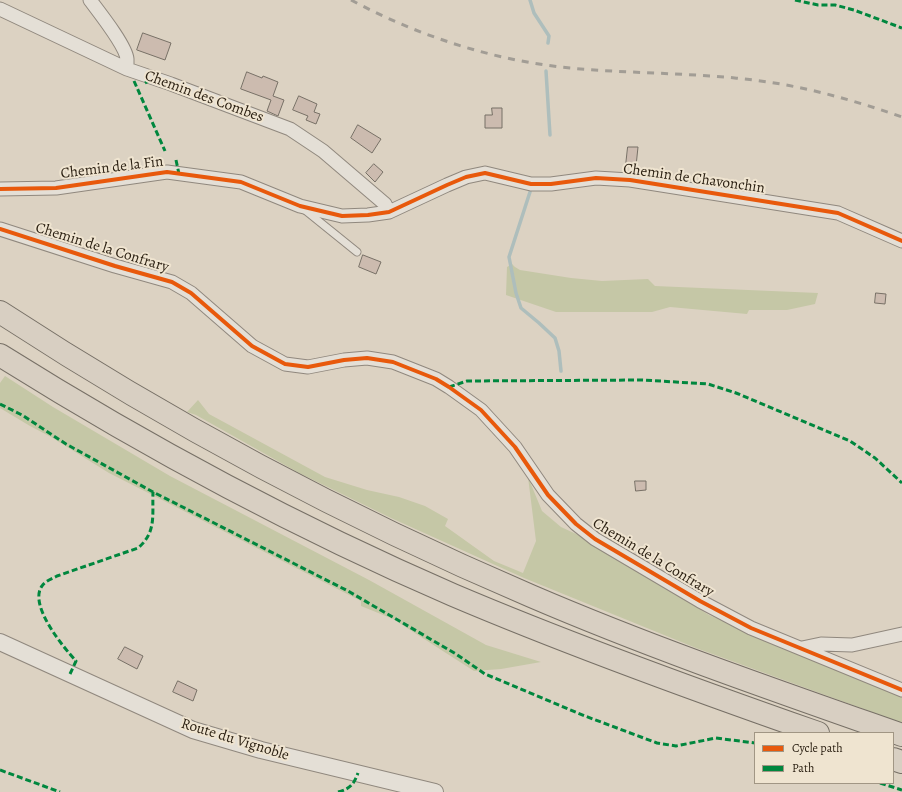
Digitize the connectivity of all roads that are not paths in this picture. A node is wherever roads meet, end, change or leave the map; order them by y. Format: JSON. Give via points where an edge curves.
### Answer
{"nodes":[{"id":1,"x":90,"y":0,"type":"edge"},
{"id":2,"x":0,"y":9,"type":"edge"},
{"id":3,"x":127,"y":69,"type":"junction"},
{"id":4,"x":0,"y":188,"type":"edge"},
{"id":5,"x":300,"y":206,"type":"junction"},
{"id":6,"x":389,"y":212,"type":"junction"},
{"id":7,"x":0,"y":229,"type":"edge"},
{"id":8,"x":902,"y":241,"type":"edge"},
{"id":9,"x":357,"y":252,"type":"dead end"},
{"id":10,"x":0,"y":312,"type":"edge"},
{"id":11,"x":0,"y":355,"type":"edge"},
{"id":12,"x":902,"y":634,"type":"edge"},
{"id":13,"x":0,"y":642,"type":"edge"},
{"id":14,"x":802,"y":648,"type":"junction"},
{"id":15,"x":902,"y":690,"type":"edge"},
{"id":16,"x":815,"y":732,"type":"edge"},
{"id":17,"x":893,"y":732,"type":"edge"},
{"id":18,"x":435,"y":792,"type":"edge"}],
"edges":[{"from":1,"to":3,"type":"street","via":[[117,37],[127,58]]},
{"from":2,"to":3,"type":"street","name":"Chemin des Combes"},
{"from":3,"to":6,"type":"street","name":"Chemin des Combes","via":[[290,129],[323,151],[385,204]]},
{"from":4,"to":5,"type":"street","name":"Chemin de la Fin","via":[[56,188],[167,172],[241,182]]},
{"from":5,"to":6,"type":"street","name":"Chemin de la Fin","via":[[342,216]]},
{"from":5,"to":9,"type":"lane"},
{"from":6,"to":8,"type":"street","name":"Chemin de Chavonchin","via":[[466,177],[485,173],[531,184],[596,178],[630,180],[838,213]]},
{"from":7,"to":14,"type":"street","name":"Chemin de la Confrary","via":[[172,282],[191,293],[252,346],[285,364],[308,366],[367,358],[392,362],[436,379],[481,410],[515,447],[548,494],[576,524],[595,539],[751,628]]},
{"from":10,"to":17,"type":"highway","via":[[194,429],[299,486],[419,546],[587,619],[740,678]]},
{"from":11,"to":16,"type":"highway","via":[[181,461],[288,518],[400,571],[574,645]]},
{"from":12,"to":14,"type":"street","via":[[852,644],[821,644]]},
{"from":13,"to":18,"type":"street","name":"Route du Vignoble","via":[[193,730],[261,750]]},
{"from":14,"to":15,"type":"street","name":"Chemin de la Confrary"}]}
